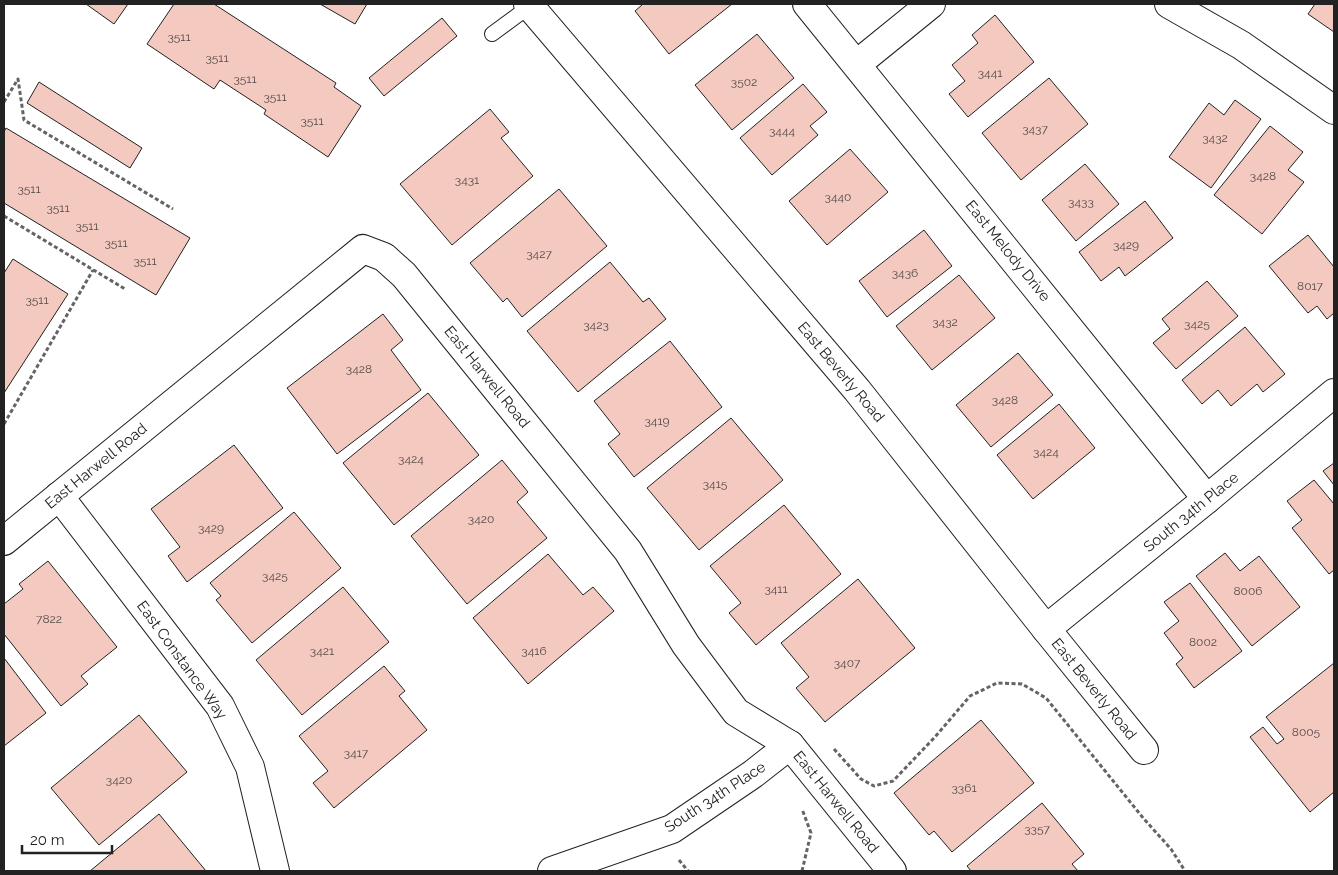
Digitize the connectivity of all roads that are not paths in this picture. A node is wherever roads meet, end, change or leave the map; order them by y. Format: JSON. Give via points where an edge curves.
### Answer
{"nodes":[{"id":1,"x":807,"y":4,"type":"edge"},
{"id":2,"x":931,"y":4,"type":"edge"},
{"id":3,"x":1169,"y":4,"type":"edge"},
{"id":4,"x":529,"y":5,"type":"edge"},
{"id":5,"x":492,"y":34,"type":"dead end"},
{"id":6,"x":857,"y":64,"type":"junction"},
{"id":7,"x":1334,"y":110,"type":"edge"},
{"id":8,"x":1334,"y":392,"type":"edge"},
{"id":9,"x":59,"y":496,"type":"junction"},
{"id":10,"x":1207,"y":499,"type":"junction"},
{"id":11,"x":4,"y":541,"type":"edge"},
{"id":12,"x":1046,"y":629,"type":"junction"},
{"id":13,"x":790,"y":745,"type":"junction"},
{"id":14,"x":1144,"y":750,"type":"dead end"},
{"id":15,"x":275,"y":871,"type":"edge"},
{"id":16,"x":552,"y":871,"type":"edge"},
{"id":17,"x":892,"y":871,"type":"edge"}],
"edges":[{"from":1,"to":6,"type":"street","name":"East Melody Drive"},
{"from":2,"to":6,"type":"street"},
{"from":3,"to":7,"type":"street","via":[[1241,45]]},
{"from":4,"to":5,"type":"lane"},
{"from":4,"to":12,"type":"street","name":"East Beverly Road","via":[[858,390]]},
{"from":6,"to":10,"type":"street","name":"East Melody Drive"},
{"from":8,"to":10,"type":"street","name":"South 34th Place"},
{"from":9,"to":11,"type":"street","name":"East Harwell Road"},
{"from":9,"to":13,"type":"street","name":"East Harwell Road","via":[[363,249],[384,257],[404,275],[622,543],[686,645],[736,712]]},
{"from":9,"to":15,"type":"street","name":"East Constance Way","via":[[220,706],[250,767]]},
{"from":10,"to":12,"type":"street","name":"South 34th Place"},
{"from":12,"to":14,"type":"street","name":"East Beverly Road"},
{"from":13,"to":16,"type":"street","name":"South 34th Place","via":[[672,829]]},
{"from":13,"to":17,"type":"street","name":"East Harwell Road"}]}
